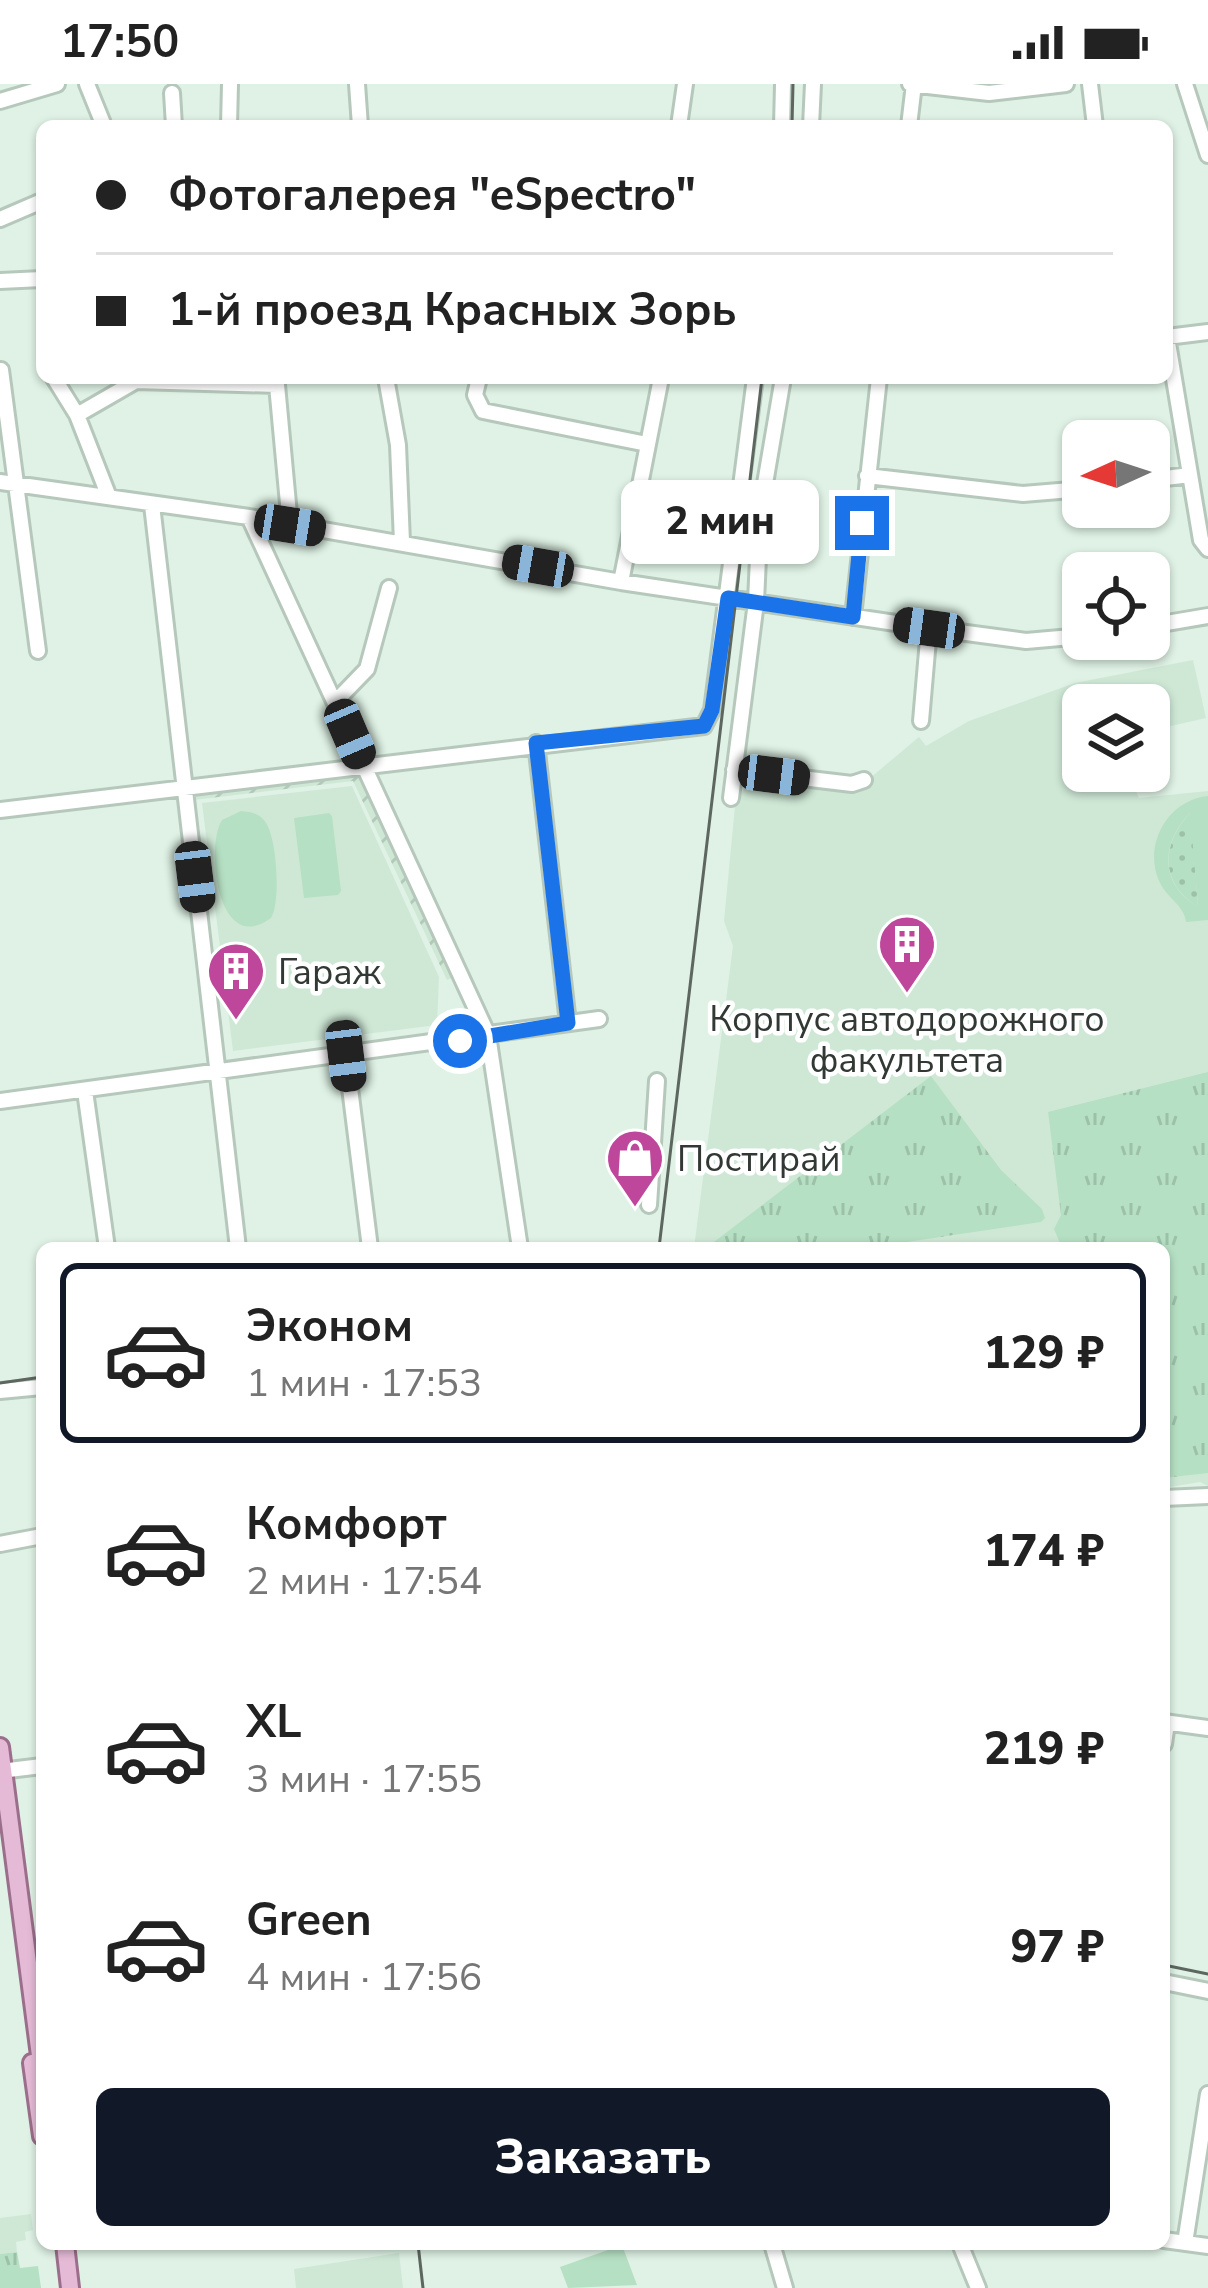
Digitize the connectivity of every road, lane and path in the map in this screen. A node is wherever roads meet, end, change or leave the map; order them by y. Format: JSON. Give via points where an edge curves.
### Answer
{"nodes":[{"id":1,"x":57,"y":84,"type":"edge"},
{"id":2,"x":87,"y":84,"type":"edge"},
{"id":3,"x":230,"y":84,"type":"edge"},
{"id":4,"x":356,"y":84,"type":"edge"},
{"id":5,"x":685,"y":84,"type":"edge"},
{"id":6,"x":783,"y":84,"type":"edge"},
{"id":7,"x":812,"y":84,"type":"edge"},
{"id":8,"x":912,"y":84,"type":"edge"},
{"id":9,"x":1066,"y":84,"type":"edge"},
{"id":10,"x":1090,"y":84,"type":"edge"},
{"id":11,"x":1185,"y":84,"type":"edge"},
{"id":12,"x":172,"y":93,"type":"dead end"},
{"id":13,"x":0,"y":101,"type":"edge"},
{"id":14,"x":102,"y":120,"type":"edge"},
{"id":15,"x":174,"y":120,"type":"edge"},
{"id":16,"x":229,"y":120,"type":"edge"},
{"id":17,"x":359,"y":120,"type":"edge"},
{"id":18,"x":680,"y":120,"type":"edge"},
{"id":19,"x":782,"y":120,"type":"edge"},
{"id":20,"x":811,"y":120,"type":"edge"},
{"id":21,"x":909,"y":120,"type":"edge"},
{"id":22,"x":1094,"y":120,"type":"edge"},
{"id":23,"x":1208,"y":155,"type":"edge"},
{"id":24,"x":36,"y":204,"type":"edge"},
{"id":25,"x":0,"y":219,"type":"edge"},
{"id":26,"x":36,"y":279,"type":"edge"},
{"id":27,"x":0,"y":281,"type":"edge"},
{"id":28,"x":1208,"y":332,"type":"edge"},
{"id":29,"x":1173,"y":336,"type":"edge"},
{"id":30,"x":1,"y":370,"type":"edge"},
{"id":31,"x":1173,"y":373,"type":"edge"},
{"id":32,"x":58,"y":384,"type":"edge"},
{"id":33,"x":131,"y":384,"type":"edge"},
{"id":34,"x":221,"y":384,"type":"edge"},
{"id":35,"x":387,"y":384,"type":"edge"},
{"id":36,"x":478,"y":384,"type":"edge"},
{"id":37,"x":660,"y":384,"type":"edge"},
{"id":38,"x":754,"y":384,"type":"edge"},
{"id":39,"x":782,"y":384,"type":"edge"},
{"id":40,"x":878,"y":384,"type":"edge"},
{"id":41,"x":76,"y":415,"type":"junction"},
{"id":42,"x":646,"y":444,"type":"junction"},
{"id":43,"x":1190,"y":475,"type":"junction"},
{"id":44,"x":867,"y":476,"type":"junction"},
{"id":45,"x":1170,"y":477,"type":"edge"},
{"id":46,"x":0,"y":482,"type":"edge"},
{"id":47,"x":17,"y":484,"type":"junction"},
{"id":48,"x":1062,"y":491,"type":"edge"},
{"id":49,"x":109,"y":497,"type":"junction"},
{"id":50,"x":152,"y":505,"type":"junction"},
{"id":51,"x":249,"y":518,"type":"junction"},
{"id":52,"x":290,"y":525,"type":"junction"},
{"id":53,"x":402,"y":542,"type":"junction"},
{"id":54,"x":1208,"y":549,"type":"edge"},
{"id":55,"x":621,"y":581,"type":"junction"},
{"id":56,"x":389,"y":588,"type":"dead end"},
{"id":57,"x":728,"y":598,"type":"junction"},
{"id":58,"x":756,"y":602,"type":"junction"},
{"id":59,"x":1208,"y":616,"type":"edge"},
{"id":60,"x":853,"y":617,"type":"junction"},
{"id":61,"x":1170,"y":622,"type":"edge"},
{"id":62,"x":929,"y":628,"type":"junction"},
{"id":63,"x":1062,"y":638,"type":"edge"},
{"id":64,"x":38,"y":651,"type":"dead end"},
{"id":65,"x":336,"y":701,"type":"junction"},
{"id":66,"x":921,"y":721,"type":"dead end"},
{"id":67,"x":536,"y":743,"type":"junction"},
{"id":68,"x":364,"y":767,"type":"junction"},
{"id":69,"x":734,"y":770,"type":"junction"},
{"id":70,"x":864,"y":780,"type":"dead end"},
{"id":71,"x":184,"y":787,"type":"junction"},
{"id":72,"x":731,"y":798,"type":"dead end"},
{"id":73,"x":0,"y":810,"type":"edge"},
{"id":74,"x":599,"y":1019,"type":"dead end"},
{"id":75,"x":568,"y":1023,"type":"junction"},
{"id":76,"x":488,"y":1035,"type":"junction"},
{"id":77,"x":346,"y":1056,"type":"junction"},
{"id":78,"x":217,"y":1071,"type":"junction"},
{"id":79,"x":657,"y":1081,"type":"dead end"},
{"id":80,"x":85,"y":1091,"type":"junction"},
{"id":81,"x":0,"y":1101,"type":"edge"},
{"id":82,"x":649,"y":1205,"type":"dead end"},
{"id":83,"x":105,"y":1242,"type":"edge"},
{"id":84,"x":237,"y":1242,"type":"edge"},
{"id":85,"x":369,"y":1242,"type":"edge"},
{"id":86,"x":519,"y":1242,"type":"edge"},
{"id":87,"x":36,"y":1388,"type":"edge"},
{"id":88,"x":0,"y":1391,"type":"edge"},
{"id":89,"x":1208,"y":1496,"type":"edge"},
{"id":90,"x":1170,"y":1498,"type":"edge"},
{"id":91,"x":36,"y":1537,"type":"edge"},
{"id":92,"x":0,"y":1544,"type":"edge"},
{"id":93,"x":1170,"y":1723,"type":"edge"},
{"id":94,"x":1208,"y":1728,"type":"edge"},
{"id":95,"x":0,"y":1747,"type":"edge"},
{"id":96,"x":36,"y":1767,"type":"edge"},
{"id":97,"x":2,"y":1771,"type":"edge"},
{"id":98,"x":0,"y":1818,"type":"edge"},
{"id":99,"x":1170,"y":1983,"type":"edge"},
{"id":100,"x":1208,"y":1990,"type":"edge"},
{"id":101,"x":36,"y":2027,"type":"edge"},
{"id":102,"x":36,"y":2091,"type":"edge"},
{"id":103,"x":1208,"y":2094,"type":"edge"},
{"id":104,"x":1206,"y":2116,"type":"edge"},
{"id":105,"x":1170,"y":2241,"type":"edge"},
{"id":106,"x":1185,"y":2243,"type":"junction"},
{"id":107,"x":1208,"y":2246,"type":"edge"},
{"id":108,"x":61,"y":2250,"type":"edge"},
{"id":109,"x":774,"y":2250,"type":"edge"},
{"id":110,"x":962,"y":2250,"type":"edge"},
{"id":111,"x":66,"y":2288,"type":"edge"},
{"id":112,"x":785,"y":2288,"type":"edge"},
{"id":113,"x":978,"y":2288,"type":"edge"}],
"edges":[{"from":1,"to":13,"type":"street"},
{"from":2,"to":14,"type":"street"},
{"from":3,"to":16,"type":"street"},
{"from":4,"to":17,"type":"street"},
{"from":5,"to":18,"type":"street"},
{"from":6,"to":19,"type":"street"},
{"from":7,"to":20,"type":"street"},
{"from":8,"to":9,"type":"street","via":[[989,93]]},
{"from":8,"to":21,"type":"street"},
{"from":10,"to":22,"type":"street"},
{"from":11,"to":23,"type":"street"},
{"from":12,"to":15,"type":"street"},
{"from":24,"to":25,"type":"street"},
{"from":26,"to":27,"type":"street"},
{"from":28,"to":29,"type":"street"},
{"from":30,"to":47,"type":"street"},
{"from":31,"to":43,"type":"street"},
{"from":32,"to":41,"type":"street"},
{"from":33,"to":41,"type":"street"},
{"from":34,"to":52,"type":"street","via":[[277,386]]},
{"from":35,"to":53,"type":"street"},
{"from":36,"to":42,"type":"street","via":[[483,411]]},
{"from":37,"to":42,"type":"street"},
{"from":38,"to":57,"type":"street"},
{"from":39,"to":58,"type":"street","via":[[760,513]]},
{"from":40,"to":44,"type":"street"},
{"from":41,"to":49,"type":"street"},
{"from":42,"to":55,"type":"street"},
{"from":43,"to":45,"type":"street"},
{"from":43,"to":54,"type":"street"},
{"from":44,"to":48,"type":"street","via":[[1023,494]]},
{"from":44,"to":60,"type":"street"},
{"from":46,"to":47,"type":"street"},
{"from":47,"to":49,"type":"street"},
{"from":47,"to":64,"type":"street"},
{"from":49,"to":50,"type":"street"},
{"from":50,"to":51,"type":"street"},
{"from":50,"to":71,"type":"street"},
{"from":51,"to":52,"type":"street"},
{"from":51,"to":65,"type":"street"},
{"from":52,"to":53,"type":"street"},
{"from":53,"to":55,"type":"street"},
{"from":55,"to":57,"type":"street"},
{"from":56,"to":65,"type":"street","via":[[367,669]]},
{"from":57,"to":58,"type":"street"},
{"from":57,"to":67,"type":"street","via":[[704,726]]},
{"from":58,"to":60,"type":"street"},
{"from":58,"to":69,"type":"street"},
{"from":59,"to":61,"type":"street"},
{"from":60,"to":62,"type":"street"},
{"from":62,"to":63,"type":"street"},
{"from":62,"to":66,"type":"street"},
{"from":65,"to":68,"type":"street"},
{"from":67,"to":68,"type":"street"},
{"from":67,"to":75,"type":"street"},
{"from":68,"to":71,"type":"street"},
{"from":68,"to":76,"type":"street"},
{"from":69,"to":70,"type":"street"},
{"from":69,"to":72,"type":"street"},
{"from":71,"to":73,"type":"street"},
{"from":71,"to":78,"type":"street"},
{"from":74,"to":75,"type":"street"},
{"from":75,"to":76,"type":"street"},
{"from":76,"to":77,"type":"street"},
{"from":76,"to":86,"type":"street"},
{"from":77,"to":78,"type":"street"},
{"from":77,"to":85,"type":"street"},
{"from":78,"to":80,"type":"street"},
{"from":78,"to":84,"type":"street"},
{"from":79,"to":82,"type":"street"},
{"from":80,"to":81,"type":"street"},
{"from":80,"to":83,"type":"street"},
{"from":87,"to":88,"type":"street"},
{"from":89,"to":90,"type":"street"},
{"from":91,"to":92,"type":"street"},
{"from":93,"to":94,"type":"street"},
{"from":95,"to":97,"type":"main road"},
{"from":96,"to":97,"type":"street"},
{"from":97,"to":101,"type":"main road"},
{"from":98,"to":102,"type":"main road"},
{"from":99,"to":100,"type":"street"},
{"from":103,"to":104,"type":"street"},
{"from":104,"to":106,"type":"street"},
{"from":105,"to":106,"type":"street"},
{"from":106,"to":107,"type":"street"},
{"from":108,"to":111,"type":"main road"},
{"from":109,"to":112,"type":"street"},
{"from":110,"to":113,"type":"street"}]}
